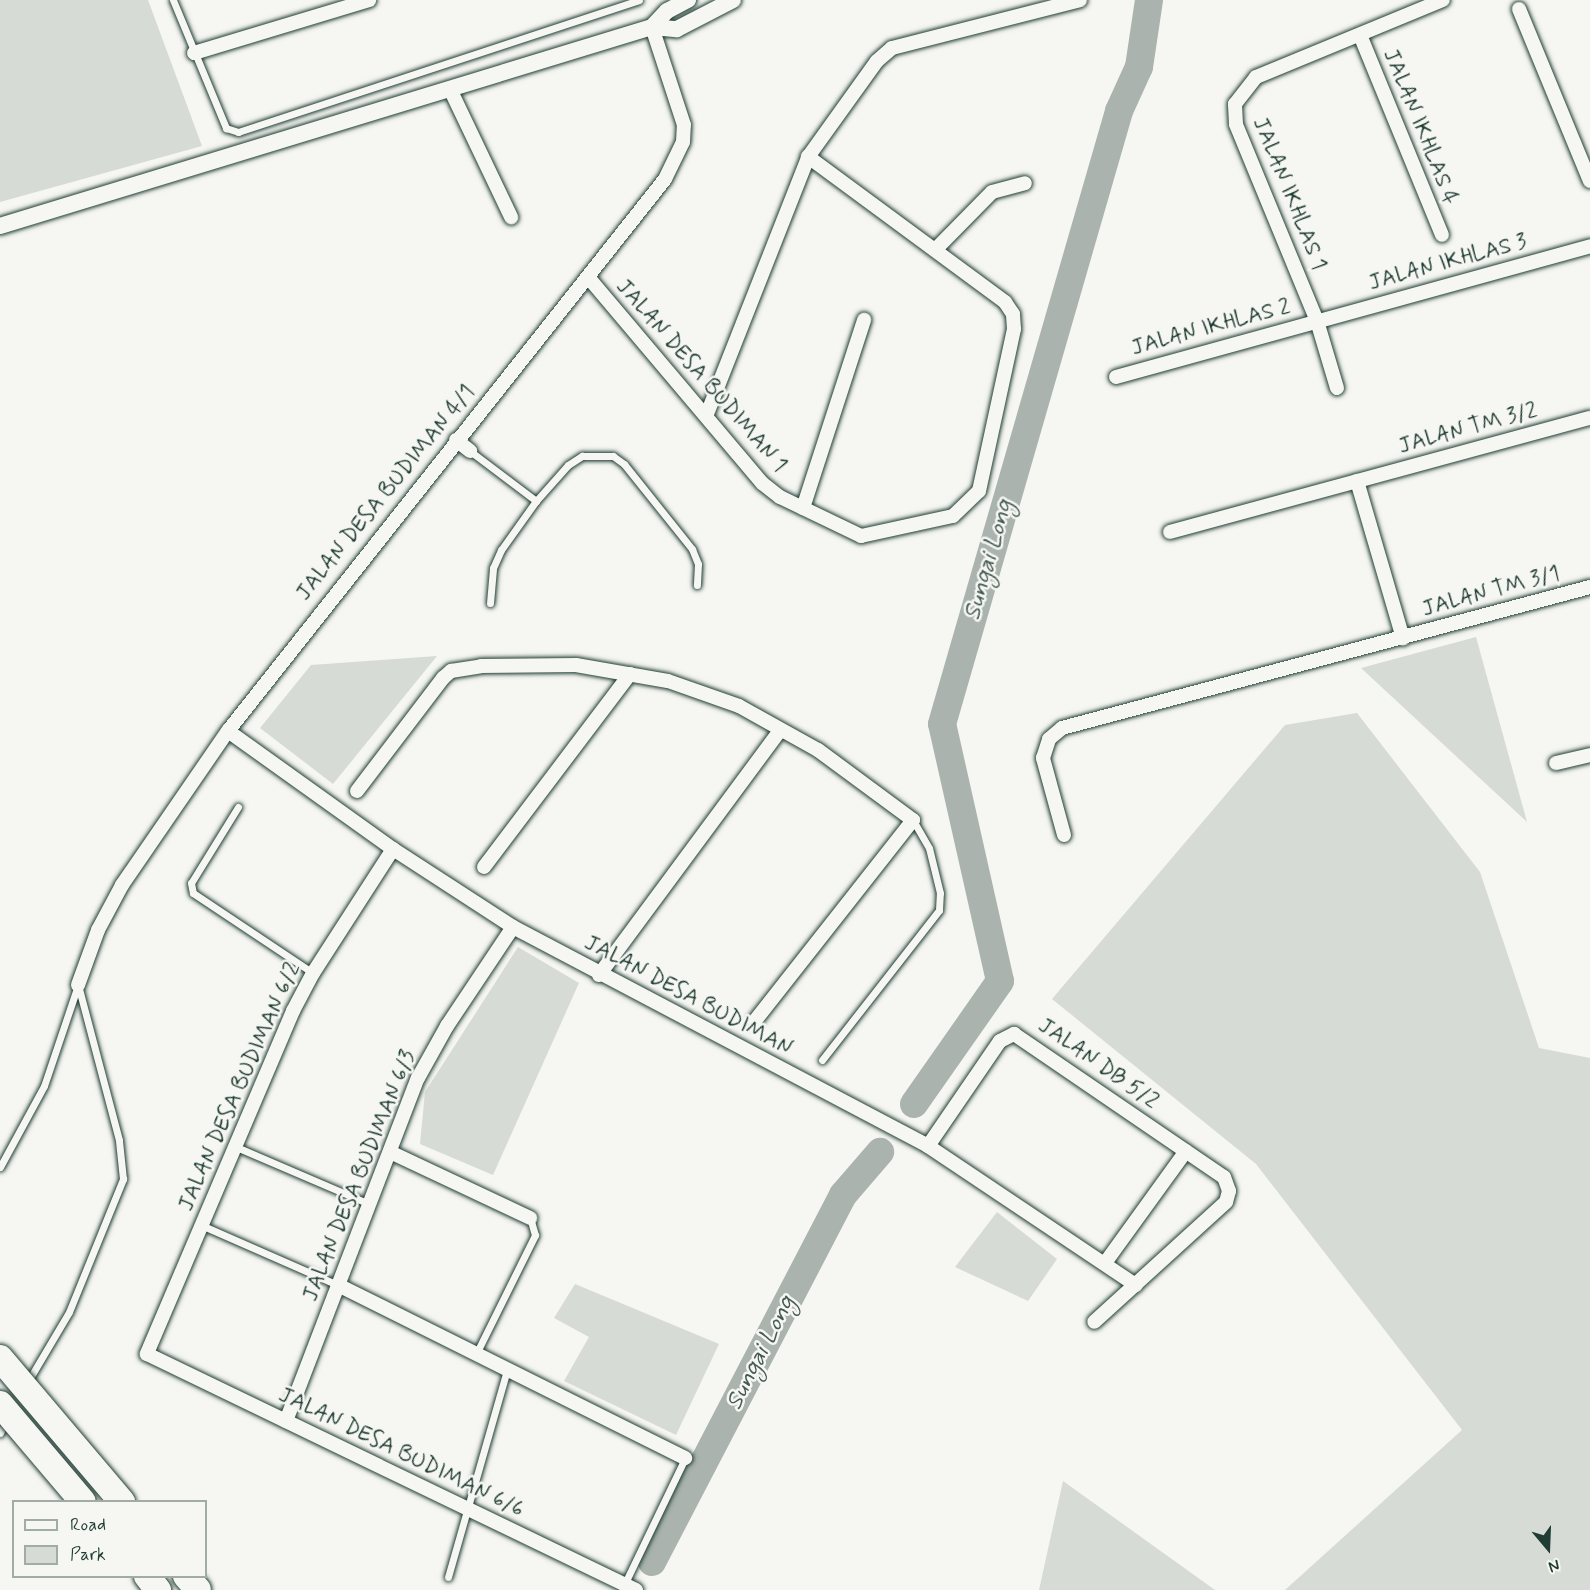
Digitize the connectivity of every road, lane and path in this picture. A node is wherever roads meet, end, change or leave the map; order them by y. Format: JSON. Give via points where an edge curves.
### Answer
{"nodes":[{"id":1,"x":173,"y":0,"type":"edge"},
{"id":2,"x":369,"y":0,"type":"edge"},
{"id":3,"x":639,"y":0,"type":"edge"},
{"id":4,"x":688,"y":0,"type":"edge"},
{"id":5,"x":733,"y":0,"type":"edge"},
{"id":6,"x":1080,"y":0,"type":"edge"},
{"id":7,"x":1443,"y":0,"type":"edge"},
{"id":8,"x":1519,"y":9,"type":"dead end"},
{"id":9,"x":652,"y":27,"type":"junction"},
{"id":10,"x":1360,"y":35,"type":"junction"},
{"id":11,"x":194,"y":53,"type":"junction"},
{"id":12,"x":451,"y":91,"type":"junction"},
{"id":13,"x":808,"y":158,"type":"junction"},
{"id":14,"x":1590,"y":181,"type":"edge"},
{"id":15,"x":1025,"y":183,"type":"dead end"},
{"id":16,"x":511,"y":217,"type":"dead end"},
{"id":17,"x":0,"y":226,"type":"edge"},
{"id":18,"x":1442,"y":236,"type":"dead end"},
{"id":19,"x":1590,"y":246,"type":"edge"},
{"id":20,"x":935,"y":250,"type":"junction"},
{"id":21,"x":588,"y":277,"type":"junction"},
{"id":22,"x":864,"y":320,"type":"dead end"},
{"id":23,"x":1317,"y":321,"type":"junction"},
{"id":24,"x":1116,"y":376,"type":"dead end"},
{"id":25,"x":1337,"y":388,"type":"dead end"},
{"id":26,"x":707,"y":414,"type":"junction"},
{"id":27,"x":1590,"y":418,"type":"edge"},
{"id":28,"x":456,"y":440,"type":"junction"},
{"id":29,"x":470,"y":451,"type":"joint"},
{"id":30,"x":1357,"y":481,"type":"junction"},
{"id":31,"x":536,"y":501,"type":"junction"},
{"id":32,"x":803,"y":508,"type":"junction"},
{"id":33,"x":1170,"y":532,"type":"dead end"},
{"id":34,"x":697,"y":585,"type":"dead end"},
{"id":35,"x":1590,"y":587,"type":"edge"},
{"id":36,"x":490,"y":603,"type":"dead end"},
{"id":37,"x":1403,"y":638,"type":"junction"},
{"id":38,"x":630,"y":674,"type":"junction"},
{"id":39,"x":780,"y":730,"type":"junction"},
{"id":40,"x":228,"y":731,"type":"junction"},
{"id":41,"x":1590,"y":754,"type":"edge"},
{"id":42,"x":1556,"y":764,"type":"dead end"},
{"id":43,"x":357,"y":791,"type":"dead end"},
{"id":44,"x":238,"y":807,"type":"dead end"},
{"id":45,"x":913,"y":820,"type":"junction"},
{"id":46,"x":1064,"y":835,"type":"dead end"},
{"id":47,"x":393,"y":849,"type":"junction"},
{"id":48,"x":484,"y":867,"type":"dead end"},
{"id":49,"x":513,"y":927,"type":"junction"},
{"id":50,"x":313,"y":973,"type":"junction"},
{"id":51,"x":599,"y":975,"type":"junction"},
{"id":52,"x":78,"y":985,"type":"junction"},
{"id":53,"x":755,"y":1021,"type":"dead end"},
{"id":54,"x":822,"y":1060,"type":"dead end"},
{"id":55,"x":234,"y":1146,"type":"junction"},
{"id":56,"x":928,"y":1146,"type":"junction"},
{"id":57,"x":1186,"y":1151,"type":"junction"},
{"id":58,"x":390,"y":1152,"type":"junction"},
{"id":59,"x":0,"y":1167,"type":"edge"},
{"id":60,"x":367,"y":1203,"type":"junction"},
{"id":61,"x":530,"y":1218,"type":"joint"},
{"id":62,"x":201,"y":1225,"type":"junction"},
{"id":63,"x":1105,"y":1263,"type":"junction"},
{"id":64,"x":338,"y":1285,"type":"junction"},
{"id":65,"x":1136,"y":1286,"type":"junction"},
{"id":66,"x":1094,"y":1322,"type":"dead end"},
{"id":67,"x":147,"y":1354,"type":"joint"},
{"id":68,"x":476,"y":1354,"type":"junction"},
{"id":69,"x":0,"y":1358,"type":"edge"},
{"id":70,"x":507,"y":1370,"type":"junction"},
{"id":71,"x":13,"y":1400,"type":"edge"},
{"id":72,"x":286,"y":1421,"type":"junction"},
{"id":73,"x":0,"y":1433,"type":"edge"},
{"id":74,"x":685,"y":1458,"type":"joint"},
{"id":75,"x":82,"y":1500,"type":"edge"},
{"id":76,"x":120,"y":1500,"type":"edge"},
{"id":77,"x":467,"y":1509,"type":"junction"},
{"id":78,"x":448,"y":1577,"type":"dead end"},
{"id":79,"x":149,"y":1578,"type":"edge"},
{"id":80,"x":188,"y":1578,"type":"edge"},
{"id":81,"x":627,"y":1588,"type":"edge"},
{"id":82,"x":158,"y":1590,"type":"edge"},
{"id":83,"x":198,"y":1590,"type":"edge"}],
"edges":[{"from":1,"to":11,"type":"lane"},
{"from":2,"to":11,"type":"street"},
{"from":3,"to":11,"type":"lane","via":[[238,132],[226,128]]},
{"from":4,"to":9,"type":"street","via":[[667,11]]},
{"from":5,"to":9,"type":"street","via":[[677,29]]},
{"from":6,"to":13,"type":"street","via":[[892,48],[877,61]]},
{"from":7,"to":10,"type":"street","name":"JALAN IKHLAS 1"},
{"from":8,"to":14,"type":"street"},
{"from":9,"to":12,"type":"street"},
{"from":9,"to":21,"type":"street","name":"JALAN DESA BUDIMAN 4/1","via":[[681,110],[683,142],[665,178]]},
{"from":10,"to":18,"type":"street","name":"JALAN IKHLAS 4"},
{"from":10,"to":23,"type":"street","name":"JALAN IKHLAS 1","via":[[1256,77],[1239,96],[1234,110],[1236,124]]},
{"from":12,"to":16,"type":"street"},
{"from":12,"to":17,"type":"street"},
{"from":13,"to":20,"type":"street"},
{"from":13,"to":26,"type":"street"},
{"from":15,"to":20,"type":"street","via":[[992,192]]},
{"from":19,"to":23,"type":"street","name":"JALAN IKHLAS 3"},
{"from":20,"to":32,"type":"street","name":"JALAN DESA BUDIMAN 1","via":[[1005,302],[1013,314],[1014,329],[979,491],[953,516],[861,536]]},
{"from":21,"to":26,"type":"street","name":"JALAN DESA BUDIMAN 1"},
{"from":21,"to":28,"type":"street","name":"JALAN DESA BUDIMAN 4/1"},
{"from":22,"to":32,"type":"street"},
{"from":23,"to":24,"type":"street","name":"JALAN IKHLAS 2"},
{"from":23,"to":25,"type":"street","name":"JALAN IKHLAS 1"},
{"from":26,"to":32,"type":"street","name":"JALAN DESA BUDIMAN 1","via":[[762,483]]},
{"from":27,"to":30,"type":"street","name":"JALAN TM 3/2"},
{"from":28,"to":29,"type":"street"},
{"from":28,"to":40,"type":"street","name":"JALAN DESA BUDIMAN 4/1"},
{"from":29,"to":31,"type":"lane"},
{"from":30,"to":33,"type":"street","name":"JALAN TM 3/2"},
{"from":30,"to":37,"type":"street"},
{"from":31,"to":34,"type":"lane","via":[[574,459],[613,456],[624,464],[692,549],[698,564]]},
{"from":31,"to":36,"type":"lane","via":[[493,567]]},
{"from":35,"to":37,"type":"street","name":"JALAN TM 3/1"},
{"from":37,"to":46,"type":"street","name":"JALAN TM 3/1","via":[[1062,728],[1049,739],[1043,758]]},
{"from":38,"to":39,"type":"street","via":[[705,692]]},
{"from":38,"to":43,"type":"street","via":[[576,665],[481,666],[451,672],[439,682]]},
{"from":38,"to":48,"type":"street"},
{"from":39,"to":45,"type":"street","via":[[818,750]]},
{"from":39,"to":51,"type":"street"},
{"from":40,"to":47,"type":"street","name":"JALAN DESA BUDIMAN"},
{"from":40,"to":52,"type":"street","name":"JALAN DESA BUDIMAN 4/1","via":[[122,885],[98,930]]},
{"from":41,"to":42,"type":"street"},
{"from":44,"to":50,"type":"lane","via":[[191,883],[193,893]]},
{"from":45,"to":53,"type":"street"},
{"from":45,"to":54,"type":"lane","via":[[929,848],[940,893],[939,910]]},
{"from":47,"to":49,"type":"street","name":"JALAN DESA BUDIMAN"},
{"from":47,"to":50,"type":"street","name":"JALAN DESA BUDIMAN 6/2"},
{"from":49,"to":51,"type":"street","name":"JALAN DESA BUDIMAN"},
{"from":49,"to":58,"type":"street","name":"JALAN DESA BUDIMAN 6/3","via":[[429,1055]]},
{"from":50,"to":55,"type":"street","name":"JALAN DESA BUDIMAN 6/2"},
{"from":51,"to":56,"type":"street","name":"JALAN DESA BUDIMAN"},
{"from":52,"to":59,"type":"lane","via":[[44,1086]]},
{"from":52,"to":71,"type":"lane","via":[[119,1140],[123,1179],[69,1312]]},
{"from":55,"to":60,"type":"lane"},
{"from":55,"to":62,"type":"street","name":"JALAN DESA BUDIMAN 6/2"},
{"from":56,"to":57,"type":"street","name":"JALAN DB 5/2","via":[[1000,1041],[1014,1034]]},
{"from":56,"to":63,"type":"street","name":"JALAN DESA BUDIMAN"},
{"from":57,"to":63,"type":"street"},
{"from":57,"to":65,"type":"street","name":"JALAN DB 5/2","via":[[1224,1177],[1229,1191],[1226,1202]]},
{"from":58,"to":60,"type":"street","name":"JALAN DESA BUDIMAN 6/3"},
{"from":58,"to":61,"type":"street"},
{"from":60,"to":64,"type":"street","name":"JALAN DESA BUDIMAN 6/3"},
{"from":61,"to":68,"type":"lane","via":[[535,1235]]},
{"from":62,"to":64,"type":"lane"},
{"from":62,"to":67,"type":"street","name":"JALAN DESA BUDIMAN 6/2"},
{"from":63,"to":65,"type":"street","name":"JALAN DESA BUDIMAN"},
{"from":64,"to":68,"type":"street"},
{"from":64,"to":72,"type":"street","name":"JALAN DESA BUDIMAN 6/3"},
{"from":65,"to":66,"type":"street"},
{"from":67,"to":72,"type":"street","name":"JALAN DESA BUDIMAN 6/6"},
{"from":68,"to":70,"type":"street"},
{"from":69,"to":76,"type":"highway","bridge":true},
{"from":70,"to":74,"type":"street"},
{"from":70,"to":77,"type":"lane"},
{"from":71,"to":73,"type":"lane"},
{"from":71,"to":75,"type":"highway","bridge":true},
{"from":72,"to":77,"type":"street","name":"JALAN DESA BUDIMAN 6/6"},
{"from":74,"to":81,"type":"lane"},
{"from":77,"to":78,"type":"lane"},
{"from":77,"to":81,"type":"street","name":"JALAN DESA BUDIMAN 6/6"},
{"from":79,"to":82,"type":"highway"},
{"from":80,"to":83,"type":"highway"}]}
